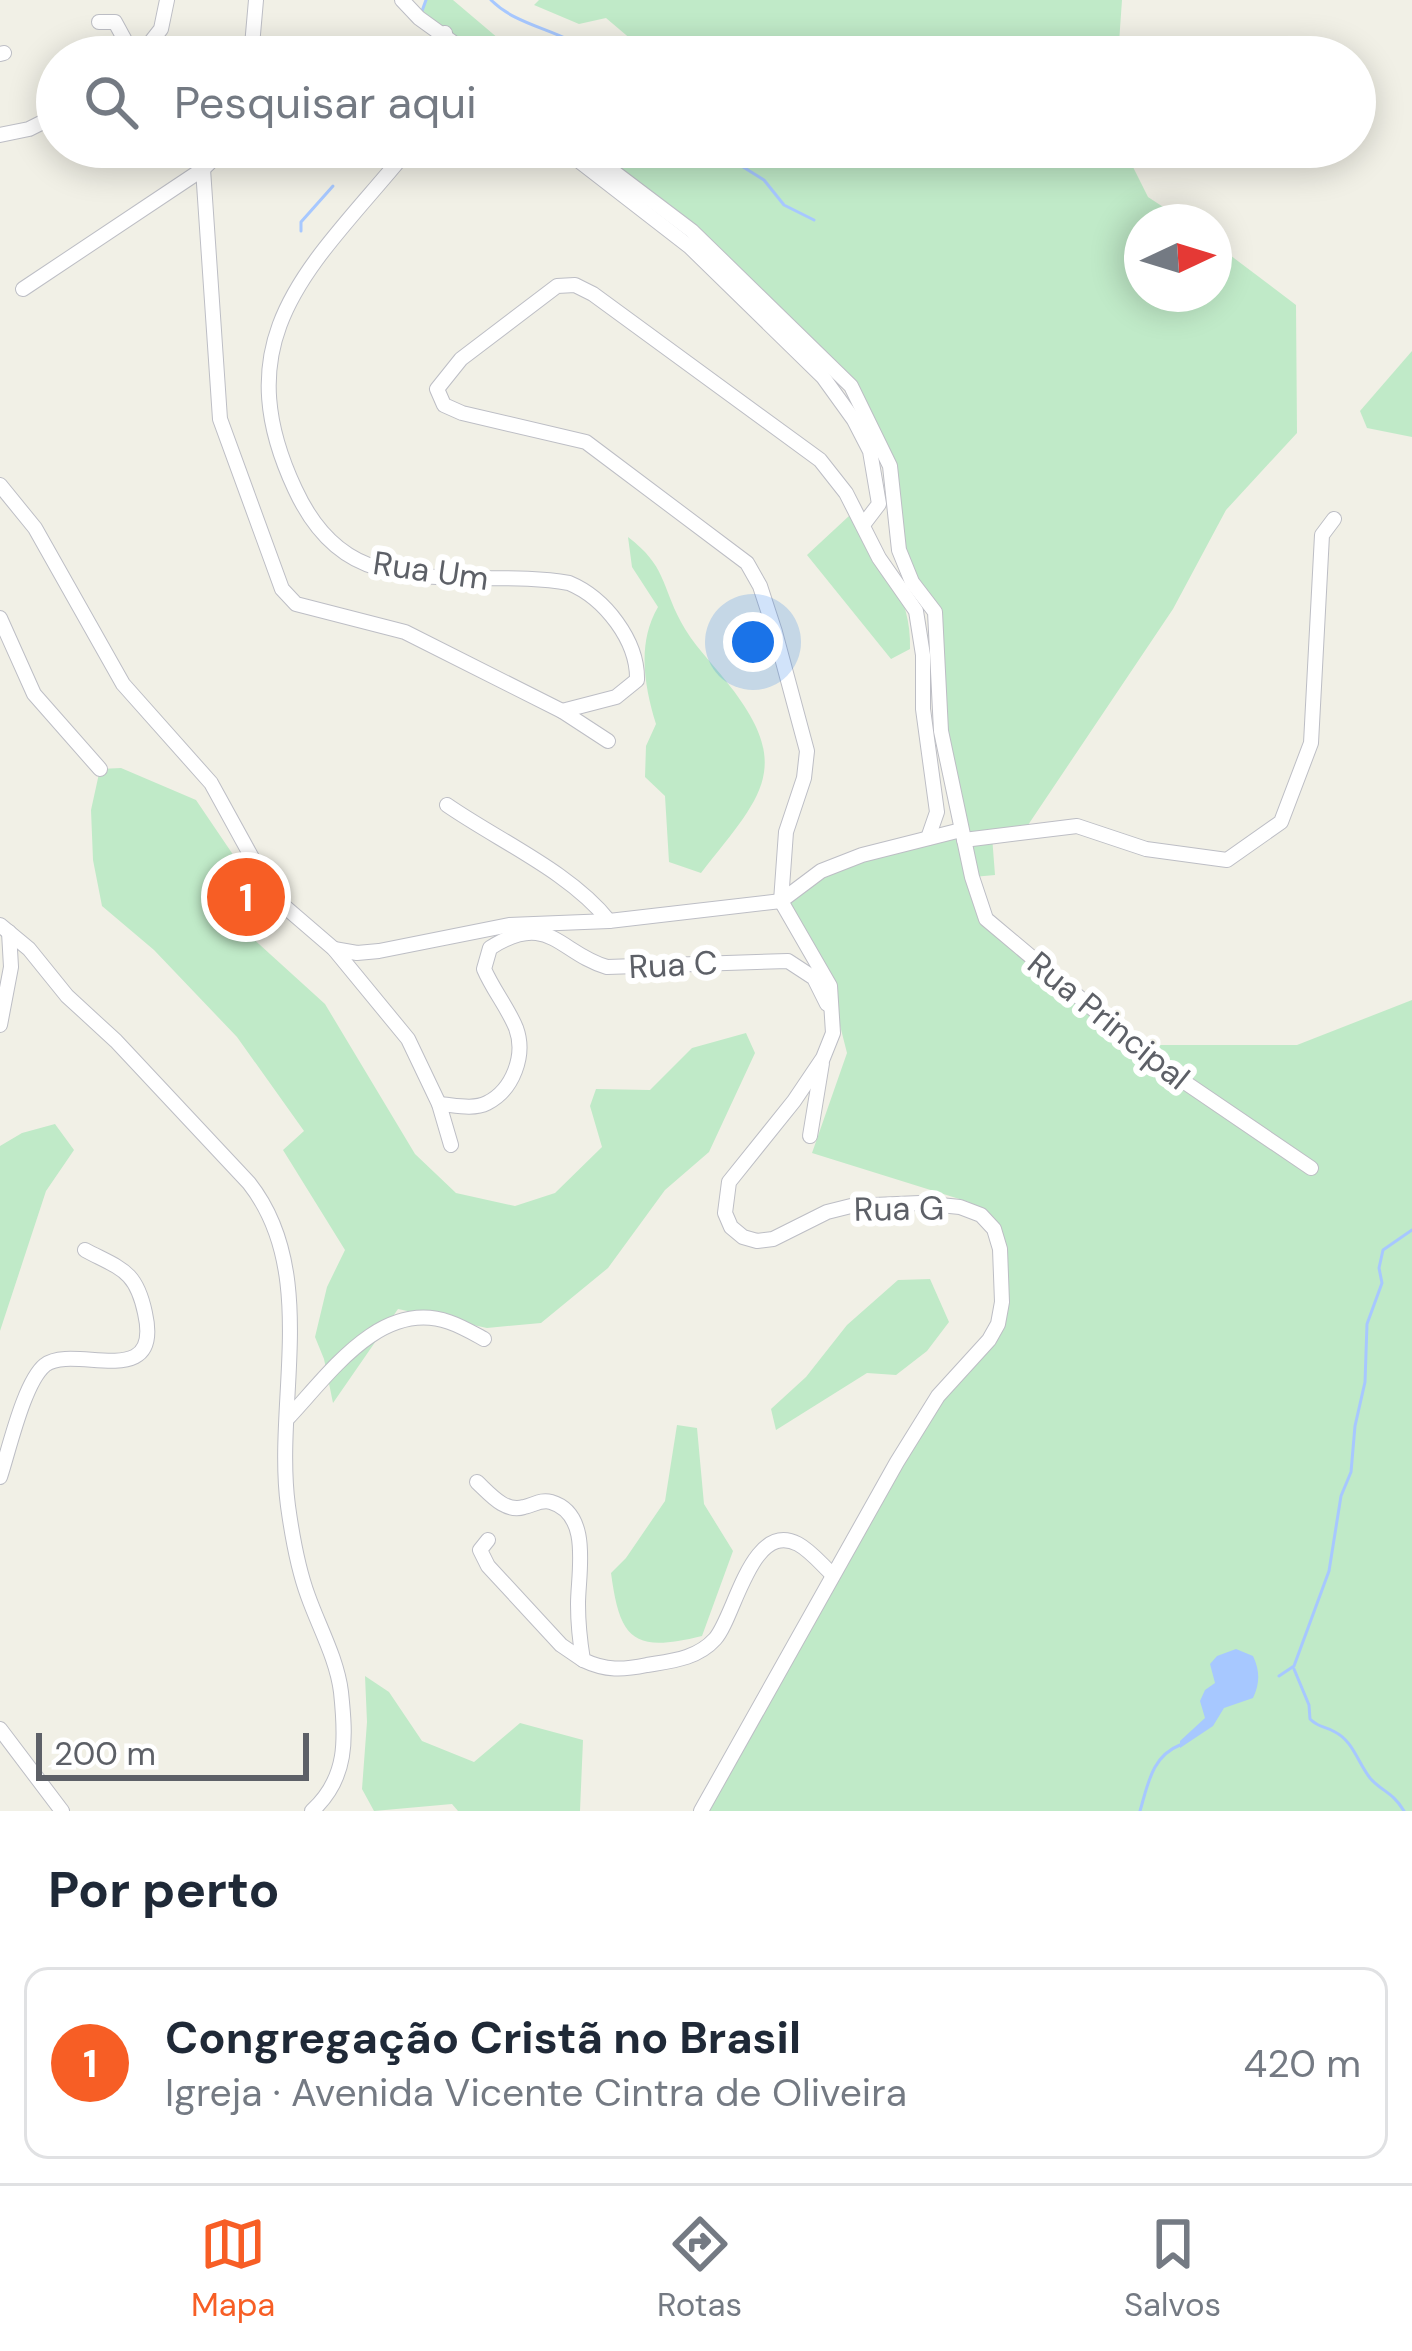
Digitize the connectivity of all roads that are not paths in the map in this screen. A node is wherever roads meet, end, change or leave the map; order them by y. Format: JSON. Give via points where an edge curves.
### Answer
{"nodes":[{"id":1,"x":167,"y":0,"type":"edge"},
{"id":2,"x":256,"y":0,"type":"edge"},
{"id":3,"x":402,"y":0,"type":"edge"},
{"id":4,"x":99,"y":22,"type":"dead end"},
{"id":5,"x":445,"y":33,"type":"junction"},
{"id":6,"x":123,"y":36,"type":"edge"},
{"id":7,"x":155,"y":36,"type":"edge"},
{"id":8,"x":253,"y":36,"type":"edge"},
{"id":9,"x":445,"y":36,"type":"edge"},
{"id":10,"x":448,"y":36,"type":"edge"},
{"id":11,"x":36,"y":126,"type":"edge"},
{"id":12,"x":0,"y":135,"type":"edge"},
{"id":13,"x":393,"y":168,"type":"edge"},
{"id":14,"x":588,"y":168,"type":"edge"},
{"id":15,"x":609,"y":168,"type":"edge"},
{"id":16,"x":203,"y":169,"type":"joint"},
{"id":17,"x":23,"y":289,"type":"dead end"},
{"id":18,"x":0,"y":484,"type":"edge"},
{"id":19,"x":1334,"y":519,"type":"dead end"},
{"id":20,"x":863,"y":525,"type":"junction"},
{"id":21,"x":0,"y":618,"type":"edge"},
{"id":22,"x":562,"y":711,"type":"junction"},
{"id":23,"x":608,"y":741,"type":"dead end"},
{"id":24,"x":100,"y":769,"type":"dead end"},
{"id":25,"x":447,"y":805,"type":"dead end"},
{"id":26,"x":962,"y":835,"type":"junction"},
{"id":27,"x":928,"y":838,"type":"junction"},
{"id":28,"x":781,"y":901,"type":"junction"},
{"id":29,"x":609,"y":921,"type":"junction"},
{"id":30,"x":5,"y":928,"type":"edge"},
{"id":31,"x":334,"y":949,"type":"junction"},
{"id":32,"x":0,"y":1025,"type":"edge"},
{"id":33,"x":833,"y":1033,"type":"junction"},
{"id":34,"x":823,"y":1058,"type":"junction"},
{"id":35,"x":439,"y":1104,"type":"junction"},
{"id":36,"x":810,"y":1136,"type":"dead end"},
{"id":37,"x":452,"y":1145,"type":"dead end"},
{"id":38,"x":1311,"y":1168,"type":"dead end"},
{"id":39,"x":86,"y":1250,"type":"dead end"},
{"id":40,"x":484,"y":1339,"type":"dead end"},
{"id":41,"x":286,"y":1420,"type":"junction"},
{"id":42,"x":0,"y":1477,"type":"edge"},
{"id":43,"x":477,"y":1482,"type":"dead end"},
{"id":44,"x":488,"y":1540,"type":"dead end"},
{"id":45,"x":833,"y":1575,"type":"junction"},
{"id":46,"x":583,"y":1660,"type":"junction"},
{"id":47,"x":0,"y":1729,"type":"edge"},
{"id":48,"x":62,"y":1811,"type":"edge"},
{"id":49,"x":312,"y":1811,"type":"edge"},
{"id":50,"x":701,"y":1811,"type":"edge"}],
"edges":[{"from":1,"to":7,"type":"street"},
{"from":2,"to":8,"type":"street"},
{"from":3,"to":5,"type":"street"},
{"from":4,"to":6,"type":"street","via":[[115,22]]},
{"from":5,"to":9,"type":"street"},
{"from":5,"to":10,"type":"street"},
{"from":11,"to":12,"type":"street"},
{"from":13,"to":22,"type":"street","name":"Rua Um","via":[[291,297],[269,351],[270,422],[280,456],[308,516],[362,562],[438,578],[549,579],[585,589],[613,617],[638,680],[616,697]]},
{"from":14,"to":20,"type":"street","via":[[690,247],[823,377],[854,420],[879,485],[880,504]]},
{"from":15,"to":26,"type":"street","name":"Rua Principal","via":[[692,231],[851,386],[890,466],[898,550],[935,612],[941,731]]},
{"from":16,"to":17,"type":"street"},
{"from":16,"to":22,"type":"street","name":"Rua Um","via":[[220,419],[282,589],[296,604],[405,632]]},
{"from":18,"to":31,"type":"street","via":[[35,528],[123,684],[211,783],[267,885]]},
{"from":19,"to":26,"type":"street","via":[[1322,535],[1311,743],[1281,822],[1227,860],[1146,849],[1077,826]]},
{"from":20,"to":27,"type":"street","via":[[916,610],[937,812]]},
{"from":20,"to":28,"type":"street","via":[[820,460],[575,285],[538,298],[461,359],[437,389],[444,405],[462,413],[586,442],[747,563],[807,751],[786,832]]},
{"from":21,"to":24,"type":"street","via":[[34,694]]},
{"from":22,"to":23,"type":"street","name":"Rua Um"},
{"from":25,"to":29,"type":"street","via":[[577,887]]},
{"from":26,"to":27,"type":"street"},
{"from":26,"to":38,"type":"street","name":"Rua Principal","via":[[986,919],[1161,1066]]},
{"from":27,"to":28,"type":"street","via":[[820,872]]},
{"from":28,"to":29,"type":"street"},
{"from":28,"to":33,"type":"street","via":[[830,986]]},
{"from":29,"to":31,"type":"street","via":[[508,925],[379,951]]},
{"from":30,"to":32,"type":"street","via":[[10,967]]},
{"from":30,"to":41,"type":"street","via":[[264,1202],[277,1233],[289,1320]]},
{"from":31,"to":35,"type":"street","via":[[408,1039]]},
{"from":33,"to":34,"type":"street","name":"Rua G"},
{"from":33,"to":35,"type":"street","name":"Rua C","via":[[814,978],[788,961],[607,967],[552,934],[531,934],[504,939],[485,956],[490,985],[520,1040],[512,1079],[488,1102]]},
{"from":34,"to":36,"type":"street"},
{"from":34,"to":45,"type":"street","name":"Rua G","via":[[729,1183],[731,1227],[757,1241],[851,1206],[960,1207],[994,1229],[1002,1302],[998,1324],[938,1396]]},
{"from":35,"to":37,"type":"street"},
{"from":39,"to":42,"type":"street","via":[[137,1282],[147,1340],[125,1359],[44,1366]]},
{"from":40,"to":41,"type":"street","via":[[448,1321],[398,1319],[374,1332]]},
{"from":41,"to":49,"type":"street","via":[[288,1505],[305,1590],[341,1691],[338,1778]]},
{"from":43,"to":46,"type":"street","via":[[506,1507],[547,1500],[573,1521]]},
{"from":44,"to":46,"type":"street","via":[[480,1550],[488,1566]]},
{"from":45,"to":46,"type":"street","via":[[795,1542],[781,1540],[756,1559],[717,1637],[695,1654],[612,1670]]},
{"from":45,"to":50,"type":"street","name":"Rua G"},
{"from":47,"to":48,"type":"street"}]}
